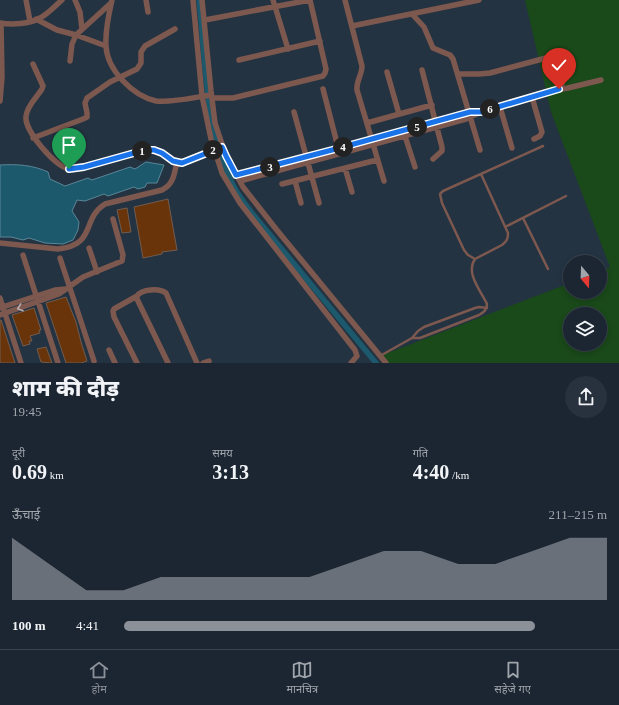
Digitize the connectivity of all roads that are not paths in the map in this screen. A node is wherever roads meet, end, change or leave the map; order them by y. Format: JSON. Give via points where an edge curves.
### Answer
{"nodes":[{"id":1,"x":26,"y":0,"type":"edge"},
{"id":2,"x":62,"y":0,"type":"edge"},
{"id":3,"x":75,"y":0,"type":"edge"},
{"id":4,"x":146,"y":0,"type":"edge"},
{"id":5,"x":193,"y":0,"type":"edge"},
{"id":6,"x":202,"y":0,"type":"edge"},
{"id":7,"x":274,"y":0,"type":"edge"},
{"id":8,"x":310,"y":0,"type":"edge"},
{"id":9,"x":345,"y":0,"type":"edge"},
{"id":10,"x":479,"y":0,"type":"edge"},
{"id":11,"x":54,"y":2,"type":"edge"},
{"id":12,"x":111,"y":2,"type":"edge"},
{"id":13,"x":275,"y":7,"type":"junction"},
{"id":14,"x":148,"y":12,"type":"dead end"},
{"id":15,"x":412,"y":14,"type":"junction"},
{"id":16,"x":33,"y":20,"type":"junction"},
{"id":17,"x":205,"y":20,"type":"junction"},
{"id":18,"x":0,"y":23,"type":"edge"},
{"id":19,"x":352,"y":26,"type":"junction"},
{"id":20,"x":82,"y":28,"type":"junction"},
{"id":21,"x":175,"y":29,"type":"dead end"},
{"id":22,"x":76,"y":35,"type":"junction"},
{"id":23,"x":320,"y":41,"type":"junction"},
{"id":24,"x":106,"y":46,"type":"junction"},
{"id":25,"x":288,"y":49,"type":"junction"},
{"id":26,"x":238,"y":60,"type":"dead end"},
{"id":27,"x":70,"y":62,"type":"dead end"},
{"id":28,"x":33,"y":64,"type":"dead end"},
{"id":29,"x":422,"y":70,"type":"dead end"},
{"id":30,"x":387,"y":72,"type":"dead end"},
{"id":31,"x":458,"y":74,"type":"junction"},
{"id":32,"x":120,"y":77,"type":"junction"},
{"id":33,"x":601,"y":80,"type":"dead end"},
{"id":34,"x":561,"y":87,"type":"junction"},
{"id":35,"x":323,"y":89,"type":"dead end"},
{"id":36,"x":208,"y":96,"type":"junction"},
{"id":37,"x":532,"y":97,"type":"junction"},
{"id":38,"x":0,"y":101,"type":"edge"},
{"id":39,"x":432,"y":105,"type":"junction"},
{"id":40,"x":500,"y":106,"type":"junction"},
{"id":41,"x":294,"y":112,"type":"dead end"},
{"id":42,"x":399,"y":114,"type":"junction"},
{"id":43,"x":470,"y":115,"type":"junction"},
{"id":44,"x":367,"y":123,"type":"junction"},
{"id":45,"x":436,"y":124,"type":"junction"},
{"id":46,"x":405,"y":133,"type":"junction"},
{"id":47,"x":33,"y":138,"type":"junction"},
{"id":48,"x":534,"y":140,"type":"dead end"},
{"id":49,"x":372,"y":142,"type":"junction"},
{"id":50,"x":543,"y":146,"type":"dead end"},
{"id":51,"x":218,"y":148,"type":"junction"},
{"id":52,"x":512,"y":148,"type":"dead end"},
{"id":53,"x":480,"y":150,"type":"dead end"},
{"id":54,"x":339,"y":151,"type":"junction"},
{"id":55,"x":433,"y":158,"type":"dead end"},
{"id":56,"x":307,"y":160,"type":"junction"},
{"id":57,"x":377,"y":160,"type":"junction"},
{"id":58,"x":177,"y":162,"type":"junction"},
{"id":59,"x":415,"y":167,"type":"dead end"},
{"id":60,"x":345,"y":168,"type":"junction"},
{"id":61,"x":481,"y":174,"type":"junction"},
{"id":62,"x":236,"y":175,"type":"junction"},
{"id":63,"x":312,"y":176,"type":"junction"},
{"id":64,"x":240,"y":181,"type":"junction"},
{"id":65,"x":295,"y":181,"type":"junction"},
{"id":66,"x":384,"y":182,"type":"dead end"},
{"id":67,"x":282,"y":184,"type":"dead end"},
{"id":68,"x":352,"y":192,"type":"dead end"},
{"id":69,"x":566,"y":196,"type":"dead end"},
{"id":70,"x":301,"y":203,"type":"dead end"},
{"id":71,"x":319,"y":203,"type":"dead end"},
{"id":72,"x":523,"y":218,"type":"junction"},
{"id":73,"x":113,"y":220,"type":"dead end"},
{"id":74,"x":505,"y":227,"type":"junction"},
{"id":75,"x":0,"y":243,"type":"edge"},
{"id":76,"x":89,"y":248,"type":"dead end"},
{"id":77,"x":22,"y":255,"type":"dead end"},
{"id":78,"x":60,"y":258,"type":"dead end"},
{"id":79,"x":474,"y":258,"type":"junction"},
{"id":80,"x":548,"y":269,"type":"dead end"},
{"id":81,"x":97,"y":272,"type":"junction"},
{"id":82,"x":67,"y":287,"type":"junction"},
{"id":83,"x":136,"y":296,"type":"junction"},
{"id":84,"x":0,"y":298,"type":"edge"},
{"id":85,"x":37,"y":299,"type":"junction"},
{"id":86,"x":487,"y":308,"type":"junction"},
{"id":87,"x":2,"y":311,"type":"edge"},
{"id":88,"x":412,"y":338,"type":"junction"},
{"id":89,"x":109,"y":350,"type":"dead end"},
{"id":90,"x":380,"y":356,"type":"junction"},
{"id":91,"x":94,"y":361,"type":"dead end"},
{"id":92,"x":21,"y":363,"type":"edge"},
{"id":93,"x":58,"y":363,"type":"edge"},
{"id":94,"x":115,"y":363,"type":"edge"},
{"id":95,"x":137,"y":363,"type":"edge"},
{"id":96,"x":168,"y":363,"type":"edge"},
{"id":97,"x":197,"y":363,"type":"edge"},
{"id":98,"x":351,"y":363,"type":"edge"},
{"id":99,"x":386,"y":363,"type":"edge"}],
"edges":[{"from":1,"to":16,"type":"street"},
{"from":2,"to":11,"type":"street"},
{"from":3,"to":20,"type":"street"},
{"from":4,"to":14,"type":"street"},
{"from":5,"to":36,"type":"street"},
{"from":6,"to":17,"type":"street"},
{"from":7,"to":13,"type":"street"},
{"from":8,"to":13,"type":"street"},
{"from":8,"to":23,"type":"street"},
{"from":9,"to":19,"type":"street"},
{"from":10,"to":15,"type":"street"},
{"from":11,"to":16,"type":"street","via":[[40,18]]},
{"from":12,"to":20,"type":"street"},
{"from":12,"to":24,"type":"street"},
{"from":13,"to":17,"type":"street"},
{"from":13,"to":25,"type":"street"},
{"from":15,"to":19,"type":"street"},
{"from":15,"to":31,"type":"street","via":[[424,27],[433,48],[454,59]]},
{"from":16,"to":18,"type":"street","via":[[25,23]]},
{"from":16,"to":22,"type":"street"},
{"from":17,"to":36,"type":"street"},
{"from":18,"to":38,"type":"street"},
{"from":19,"to":44,"type":"street","via":[[362,66],[357,90]]},
{"from":20,"to":22,"type":"street"},
{"from":21,"to":32,"type":"street","via":[[145,46],[137,69]]},
{"from":22,"to":24,"type":"street"},
{"from":22,"to":27,"type":"street"},
{"from":23,"to":25,"type":"street"},
{"from":23,"to":36,"type":"street","via":[[326,69],[323,76],[233,98]]},
{"from":24,"to":32,"type":"street","via":[[110,61]]},
{"from":25,"to":26,"type":"street"},
{"from":28,"to":47,"type":"street","via":[[43,86],[25,116]]},
{"from":29,"to":39,"type":"street"},
{"from":30,"to":42,"type":"street"},
{"from":31,"to":34,"type":"street","via":[[490,73],[546,58],[554,62]]},
{"from":31,"to":43,"type":"street"},
{"from":32,"to":36,"type":"street","via":[[135,93],[157,101]]},
{"from":32,"to":47,"type":"street","via":[[87,98],[87,117]]},
{"from":33,"to":34,"type":"street","via":[[568,88]]},
{"from":34,"to":37,"type":"street","via":[[556,91]]},
{"from":35,"to":54,"type":"street"},
{"from":36,"to":51,"type":"street"},
{"from":36,"to":51,"type":"street"},
{"from":37,"to":40,"type":"street"},
{"from":37,"to":48,"type":"street","via":[[542,132],[542,135]]},
{"from":39,"to":42,"type":"street"},
{"from":39,"to":45,"type":"street"},
{"from":40,"to":43,"type":"street"},
{"from":40,"to":52,"type":"street"},
{"from":41,"to":56,"type":"street"},
{"from":42,"to":44,"type":"street"},
{"from":43,"to":45,"type":"street"},
{"from":43,"to":53,"type":"street"},
{"from":44,"to":49,"type":"street"},
{"from":45,"to":46,"type":"street"},
{"from":45,"to":55,"type":"street","via":[[442,151]]},
{"from":46,"to":49,"type":"street"},
{"from":46,"to":59,"type":"street"},
{"from":47,"to":58,"type":"street","via":[[62,166],[69,169],[145,150],[154,150]]},
{"from":49,"to":54,"type":"street"},
{"from":49,"to":57,"type":"street"},
{"from":50,"to":61,"type":"lane"},
{"from":51,"to":58,"type":"street","via":[[182,163]]},
{"from":51,"to":62,"type":"street","via":[[226,156]]},
{"from":51,"to":98,"type":"street","via":[[222,173],[240,203],[355,350],[357,356]]},
{"from":54,"to":56,"type":"street"},
{"from":56,"to":62,"type":"street"},
{"from":56,"to":63,"type":"street"},
{"from":56,"to":64,"type":"street"},
{"from":57,"to":60,"type":"street"},
{"from":57,"to":66,"type":"street"},
{"from":58,"to":75,"type":"street","via":[[170,186],[105,204],[95,212],[86,233],[74,246],[58,249]]},
{"from":60,"to":63,"type":"street"},
{"from":60,"to":68,"type":"street"},
{"from":61,"to":74,"type":"lane"},
{"from":61,"to":79,"type":"lane","via":[[440,194],[464,250]]},
{"from":62,"to":64,"type":"street"},
{"from":63,"to":65,"type":"street"},
{"from":63,"to":71,"type":"street"},
{"from":64,"to":90,"type":"street"},
{"from":65,"to":67,"type":"street"},
{"from":65,"to":70,"type":"street"},
{"from":69,"to":72,"type":"lane"},
{"from":72,"to":74,"type":"lane"},
{"from":72,"to":80,"type":"lane"},
{"from":73,"to":81,"type":"street","via":[[123,259]]},
{"from":74,"to":79,"type":"lane","via":[[508,238],[506,242]]},
{"from":76,"to":81,"type":"street"},
{"from":77,"to":85,"type":"street"},
{"from":78,"to":82,"type":"street"},
{"from":79,"to":86,"type":"lane","via":[[472,275]]},
{"from":81,"to":82,"type":"street"},
{"from":82,"to":85,"type":"street","via":[[59,294]]},
{"from":82,"to":91,"type":"street"},
{"from":83,"to":95,"type":"street","via":[[113,311]]},
{"from":83,"to":96,"type":"street"},
{"from":83,"to":97,"type":"street","via":[[140,292],[159,290],[166,293]]},
{"from":84,"to":87,"type":"street"},
{"from":85,"to":87,"type":"street"},
{"from":85,"to":93,"type":"street"},
{"from":86,"to":88,"type":"lane","via":[[480,315],[420,338]]},
{"from":86,"to":88,"type":"lane","via":[[475,308],[424,327]]},
{"from":87,"to":92,"type":"street"},
{"from":88,"to":90,"type":"lane"},
{"from":89,"to":94,"type":"street"},
{"from":90,"to":99,"type":"street"}]}
